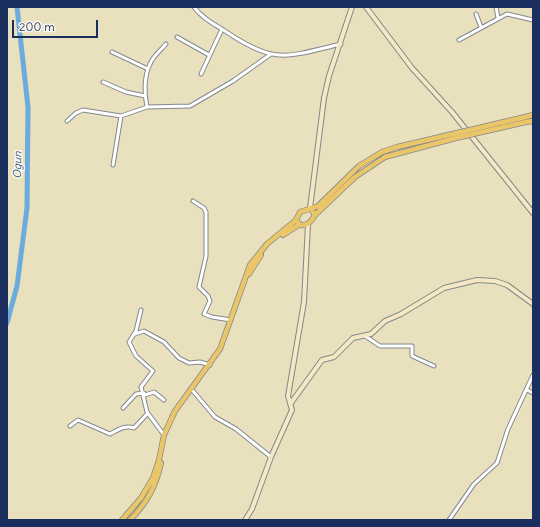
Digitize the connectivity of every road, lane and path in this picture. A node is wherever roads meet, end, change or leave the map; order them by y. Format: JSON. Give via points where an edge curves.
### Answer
{"nodes":[{"id":1,"x":194,"y":7,"type":"edge"},
{"id":2,"x":352,"y":7,"type":"edge"},
{"id":3,"x":366,"y":7,"type":"edge"},
{"id":4,"x":496,"y":7,"type":"edge"},
{"id":5,"x":476,"y":14,"type":"dead end"},
{"id":6,"x":498,"y":18,"type":"junction"},
{"id":7,"x":533,"y":20,"type":"edge"},
{"id":8,"x":481,"y":27,"type":"junction"},
{"id":9,"x":222,"y":29,"type":"junction"},
{"id":10,"x":177,"y":37,"type":"dead end"},
{"id":11,"x":459,"y":40,"type":"dead end"},
{"id":12,"x":166,"y":44,"type":"dead end"},
{"id":13,"x":341,"y":44,"type":"junction"},
{"id":14,"x":112,"y":52,"type":"dead end"},
{"id":15,"x":209,"y":54,"type":"junction"},
{"id":16,"x":271,"y":54,"type":"junction"},
{"id":17,"x":148,"y":69,"type":"junction"},
{"id":18,"x":201,"y":74,"type":"dead end"},
{"id":19,"x":103,"y":82,"type":"dead end"},
{"id":20,"x":145,"y":96,"type":"junction"},
{"id":21,"x":147,"y":107,"type":"junction"},
{"id":22,"x":533,"y":115,"type":"edge"},
{"id":23,"x":121,"y":116,"type":"junction"},
{"id":24,"x":526,"y":119,"type":"junction"},
{"id":25,"x":67,"y":121,"type":"dead end"},
{"id":26,"x":533,"y":121,"type":"edge"},
{"id":27,"x":113,"y":165,"type":"dead end"},
{"id":28,"x":193,"y":201,"type":"dead end"},
{"id":29,"x":311,"y":202,"type":"junction"},
{"id":30,"x":310,"y":208,"type":"junction"},
{"id":31,"x":302,"y":210,"type":"junction"},
{"id":32,"x":532,"y":212,"type":"edge"},
{"id":33,"x":315,"y":215,"type":"junction"},
{"id":34,"x":296,"y":220,"type":"junction"},
{"id":35,"x":303,"y":224,"type":"junction"},
{"id":36,"x":533,"y":304,"type":"edge"},
{"id":37,"x":141,"y":310,"type":"dead end"},
{"id":38,"x":231,"y":320,"type":"junction"},
{"id":39,"x":133,"y":335,"type":"junction"},
{"id":40,"x":365,"y":336,"type":"junction"},
{"id":41,"x":210,"y":365,"type":"junction"},
{"id":42,"x":434,"y":366,"type":"dead end"},
{"id":43,"x":533,"y":375,"type":"edge"},
{"id":44,"x":527,"y":390,"type":"junction"},
{"id":45,"x":193,"y":391,"type":"junction"},
{"id":46,"x":533,"y":393,"type":"edge"},
{"id":47,"x":144,"y":394,"type":"junction"},
{"id":48,"x":164,"y":400,"type":"dead end"},
{"id":49,"x":123,"y":408,"type":"dead end"},
{"id":50,"x":292,"y":410,"type":"junction"},
{"id":51,"x":148,"y":413,"type":"junction"},
{"id":52,"x":70,"y":426,"type":"dead end"},
{"id":53,"x":164,"y":435,"type":"junction"},
{"id":54,"x":271,"y":456,"type":"junction"},
{"id":55,"x":252,"y":509,"type":"junction"},
{"id":56,"x":122,"y":520,"type":"edge"},
{"id":57,"x":130,"y":520,"type":"edge"},
{"id":58,"x":241,"y":520,"type":"edge"},
{"id":59,"x":245,"y":520,"type":"edge"},
{"id":60,"x":449,"y":520,"type":"edge"}],
"edges":[{"from":1,"to":9,"type":"street","via":[[202,16]]},
{"from":2,"to":13,"type":"street"},
{"from":3,"to":32,"type":"street","via":[[412,68],[452,112]]},
{"from":4,"to":6,"type":"street"},
{"from":5,"to":8,"type":"street"},
{"from":6,"to":7,"type":"street","via":[[507,14]]},
{"from":6,"to":8,"type":"street"},
{"from":8,"to":11,"type":"street"},
{"from":9,"to":15,"type":"street"},
{"from":9,"to":16,"type":"street","via":[[255,50]]},
{"from":10,"to":15,"type":"street"},
{"from":12,"to":17,"type":"street"},
{"from":13,"to":16,"type":"street","via":[[301,54]]},
{"from":13,"to":29,"type":"street","via":[[324,98]]},
{"from":14,"to":17,"type":"street"},
{"from":15,"to":18,"type":"street"},
{"from":16,"to":21,"type":"street","via":[[198,102],[181,107]]},
{"from":17,"to":20,"type":"street"},
{"from":19,"to":20,"type":"street","via":[[126,92]]},
{"from":20,"to":21,"type":"street"},
{"from":21,"to":23,"type":"street"},
{"from":22,"to":24,"type":"main road"},
{"from":23,"to":25,"type":"street","via":[[83,110]]},
{"from":23,"to":27,"type":"street"},
{"from":24,"to":26,"type":"main road"},
{"from":24,"to":30,"type":"main road","bridge":true,"via":[[382,152],[359,166],[325,200]]},
{"from":24,"to":33,"type":"main road","bridge":true,"via":[[385,158],[355,177]]},
{"from":28,"to":38,"type":"street","via":[[206,212],[206,256],[199,287],[210,301],[204,314]]},
{"from":29,"to":30,"type":"street"},
{"from":29,"to":31,"type":"street"},
{"from":30,"to":31,"type":"main road"},
{"from":30,"to":33,"type":"main road"},
{"from":31,"to":34,"type":"main road"},
{"from":33,"to":35,"type":"main road"},
{"from":34,"to":35,"type":"main road"},
{"from":34,"to":38,"type":"main road","via":[[267,244],[252,261]]},
{"from":35,"to":45,"type":"main road","via":[[269,246],[255,262],[222,350]]},
{"from":35,"to":50,"type":"street","via":[[308,237],[304,302],[288,396]]},
{"from":36,"to":40,"type":"street","via":[[500,282],[477,280],[444,288],[385,321]]},
{"from":37,"to":39,"type":"street"},
{"from":38,"to":41,"type":"main road","via":[[220,349]]},
{"from":39,"to":41,"type":"street","via":[[144,331],[164,342],[179,358],[189,363],[200,362]]},
{"from":39,"to":47,"type":"street","via":[[129,346],[137,358],[153,371],[142,385]]},
{"from":40,"to":42,"type":"street","via":[[380,346],[412,346],[412,356]]},
{"from":40,"to":50,"type":"street","via":[[353,338],[334,357],[322,360],[290,402]]},
{"from":41,"to":53,"type":"main road","via":[[178,406]]},
{"from":43,"to":44,"type":"street"},
{"from":44,"to":46,"type":"street"},
{"from":44,"to":60,"type":"street","via":[[508,429],[497,463],[474,484]]},
{"from":45,"to":54,"type":"street","via":[[215,417],[236,429]]},
{"from":45,"to":57,"type":"main road","via":[[170,426],[155,487],[147,501]]},
{"from":47,"to":48,"type":"street","via":[[154,392]]},
{"from":47,"to":49,"type":"street","via":[[136,394]]},
{"from":47,"to":51,"type":"street"},
{"from":50,"to":54,"type":"street"},
{"from":51,"to":52,"type":"street","via":[[134,428],[125,427],[110,434],[78,420]]},
{"from":51,"to":53,"type":"street"},
{"from":53,"to":56,"type":"main road","via":[[152,478],[141,498]]},
{"from":54,"to":55,"type":"street"},
{"from":55,"to":58,"type":"street"},
{"from":55,"to":59,"type":"street"}]}
